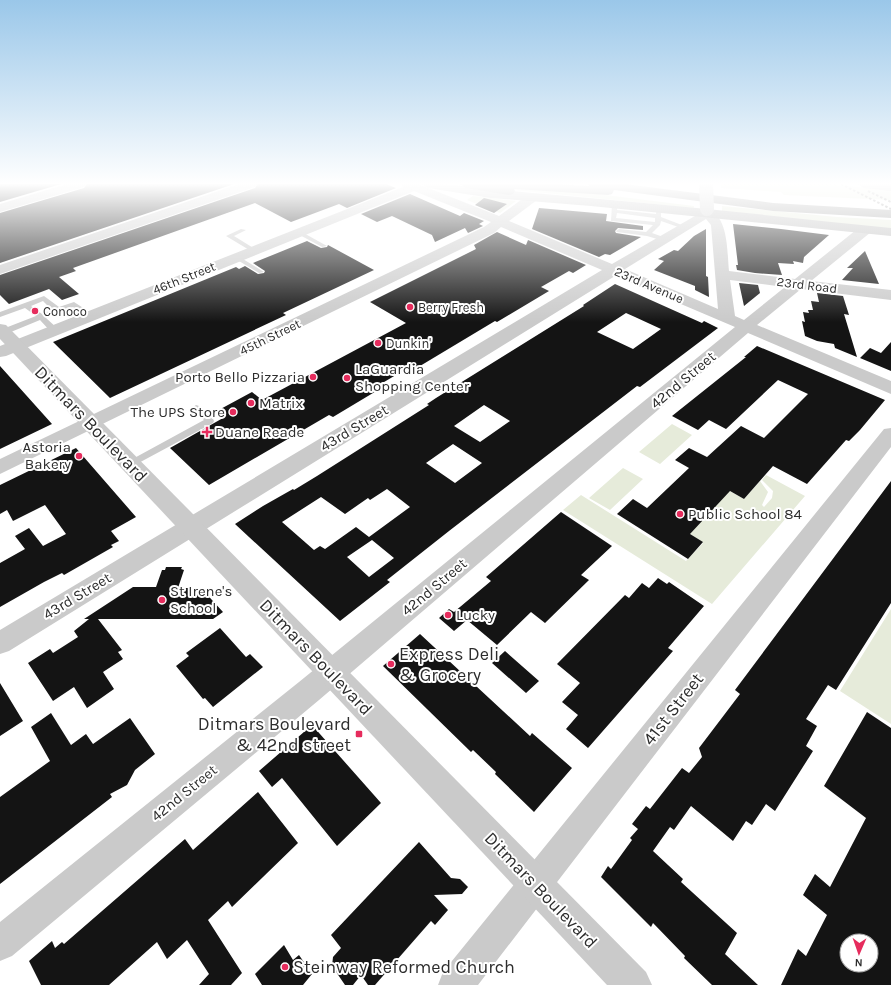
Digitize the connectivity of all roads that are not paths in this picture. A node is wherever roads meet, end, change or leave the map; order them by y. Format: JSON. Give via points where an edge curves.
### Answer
{"nodes":[{"id":1,"x":117,"y":230,"type":"edge"},
{"id":2,"x":243,"y":230,"type":"dead end"},
{"id":3,"x":303,"y":230,"type":"edge"},
{"id":4,"x":487,"y":230,"type":"edge"},
{"id":5,"x":520,"y":230,"type":"edge"},
{"id":6,"x":650,"y":230,"type":"edge"},
{"id":7,"x":679,"y":230,"type":"edge"},
{"id":8,"x":717,"y":230,"type":"edge"},
{"id":9,"x":865,"y":230,"type":"edge"},
{"id":10,"x":874,"y":230,"type":"edge"},
{"id":11,"x":619,"y":231,"type":"dead end"},
{"id":12,"x":298,"y":232,"type":"junction"},
{"id":13,"x":891,"y":232,"type":"edge"},
{"id":14,"x":648,"y":234,"type":"junction"},
{"id":15,"x":664,"y":239,"type":"junction"},
{"id":16,"x":324,"y":246,"type":"dead end"},
{"id":17,"x":253,"y":250,"type":"junction"},
{"id":18,"x":236,"y":257,"type":"junction"},
{"id":19,"x":0,"y":270,"type":"edge"},
{"id":20,"x":614,"y":270,"type":"junction"},
{"id":21,"x":261,"y":272,"type":"dead end"},
{"id":22,"x":723,"y":274,"type":"junction"},
{"id":23,"x":799,"y":284,"type":"junction"},
{"id":24,"x":891,"y":295,"type":"edge"},
{"id":25,"x":26,"y":305,"type":"junction"},
{"id":26,"x":14,"y":309,"type":"junction"},
{"id":27,"x":58,"y":311,"type":"junction"},
{"id":28,"x":0,"y":315,"type":"edge"},
{"id":29,"x":90,"y":315,"type":"junction"},
{"id":30,"x":41,"y":318,"type":"junction"},
{"id":31,"x":727,"y":318,"type":"junction"},
{"id":32,"x":28,"y":322,"type":"junction"},
{"id":33,"x":746,"y":326,"type":"junction"},
{"id":34,"x":2,"y":330,"type":"edge"},
{"id":35,"x":54,"y":330,"type":"junction"},
{"id":36,"x":8,"y":348,"type":"edge"},
{"id":37,"x":891,"y":388,"type":"edge"},
{"id":38,"x":196,"y":408,"type":"dead end"},
{"id":39,"x":90,"y":423,"type":"junction"},
{"id":40,"x":891,"y":434,"type":"edge"},
{"id":41,"x":130,"y":464,"type":"junction"},
{"id":42,"x":0,"y":467,"type":"edge"},
{"id":43,"x":191,"y":527,"type":"junction"},
{"id":44,"x":0,"y":643,"type":"edge"},
{"id":45,"x":331,"y":672,"type":"junction"},
{"id":46,"x":536,"y":884,"type":"junction"},
{"id":47,"x":0,"y":944,"type":"edge"},
{"id":48,"x":456,"y":985,"type":"edge"},
{"id":49,"x":633,"y":985,"type":"edge"}],
"edges":[{"from":1,"to":19,"type":"street"},
{"from":2,"to":17,"type":"lane","via":[[229,236]]},
{"from":3,"to":12,"type":"street","name":"46th Street"},
{"from":4,"to":39,"type":"street","name":"45th Street"},
{"from":5,"to":20,"type":"street","name":"23rd Avenue"},
{"from":6,"to":14,"type":"lane"},
{"from":7,"to":15,"type":"street","name":"43rd Street"},
{"from":8,"to":22,"type":"street"},
{"from":9,"to":23,"type":"street","name":"42nd Street"},
{"from":10,"to":13,"type":"main road"},
{"from":11,"to":14,"type":"lane"},
{"from":12,"to":16,"type":"lane"},
{"from":12,"to":17,"type":"street","name":"46th Street"},
{"from":14,"to":15,"type":"lane"},
{"from":15,"to":20,"type":"street","name":"43rd Street"},
{"from":17,"to":18,"type":"street","name":"46th Street"},
{"from":18,"to":21,"type":"lane"},
{"from":18,"to":29,"type":"street","name":"46th Street"},
{"from":20,"to":31,"type":"street","name":"23rd Avenue"},
{"from":20,"to":43,"type":"street","name":"43rd Street"},
{"from":22,"to":23,"type":"street","name":"23rd Road"},
{"from":22,"to":31,"type":"street"},
{"from":23,"to":24,"type":"street","name":"23rd Road"},
{"from":23,"to":33,"type":"street","name":"42nd Street"},
{"from":25,"to":26,"type":"lane"},
{"from":25,"to":27,"type":"lane","via":[[44,298]]},
{"from":25,"to":30,"type":"lane"},
{"from":26,"to":28,"type":"lane"},
{"from":26,"to":32,"type":"lane"},
{"from":27,"to":29,"type":"lane","via":[[74,304]]},
{"from":27,"to":30,"type":"lane"},
{"from":29,"to":35,"type":"street","name":"46th Street"},
{"from":30,"to":32,"type":"lane"},
{"from":30,"to":35,"type":"lane"},
{"from":31,"to":33,"type":"street","name":"23rd Avenue"},
{"from":32,"to":34,"type":"lane"},
{"from":33,"to":37,"type":"street","name":"23rd Avenue"},
{"from":33,"to":45,"type":"street","name":"42nd Street"},
{"from":34,"to":36,"type":"street","name":"Ditmars Boulevard"},
{"from":35,"to":36,"type":"street","name":"46th Street"},
{"from":36,"to":39,"type":"street","name":"Ditmars Boulevard"},
{"from":38,"to":41,"type":"lane","via":[[210,421]]},
{"from":39,"to":41,"type":"street","name":"Ditmars Boulevard"},
{"from":39,"to":42,"type":"street","name":"45th Street"},
{"from":40,"to":46,"type":"street","name":"41st Street"},
{"from":41,"to":43,"type":"street","name":"Ditmars Boulevard"},
{"from":43,"to":44,"type":"street","name":"43rd Street"},
{"from":43,"to":45,"type":"street","name":"Ditmars Boulevard"},
{"from":45,"to":46,"type":"street","name":"Ditmars Boulevard"},
{"from":45,"to":47,"type":"street","name":"42nd Street"},
{"from":46,"to":48,"type":"street","name":"41st Street"},
{"from":46,"to":49,"type":"street","name":"Ditmars Boulevard"}]}
